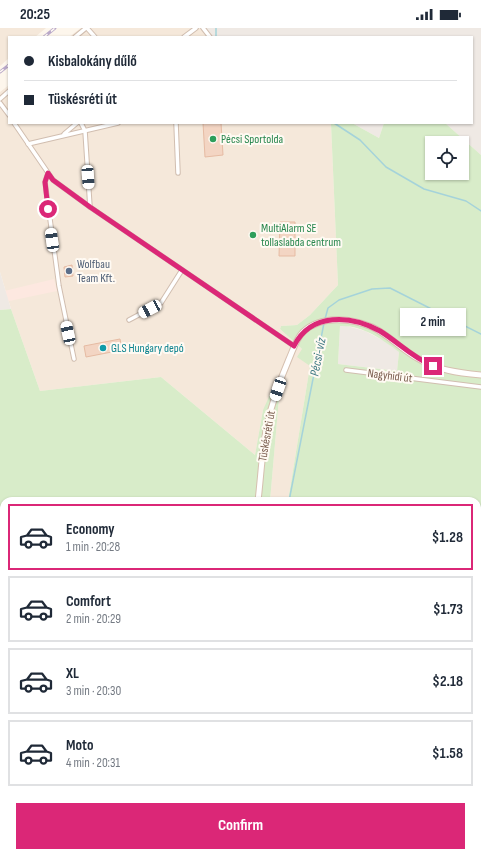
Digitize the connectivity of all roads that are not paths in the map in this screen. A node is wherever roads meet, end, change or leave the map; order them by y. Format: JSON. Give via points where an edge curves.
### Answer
{"nodes":[{"id":1,"x":87,"y":28,"type":"edge"},
{"id":2,"x":196,"y":28,"type":"edge"},
{"id":3,"x":202,"y":28,"type":"edge"},
{"id":4,"x":76,"y":36,"type":"edge"},
{"id":5,"x":94,"y":36,"type":"edge"},
{"id":6,"x":185,"y":36,"type":"edge"},
{"id":7,"x":209,"y":36,"type":"edge"},
{"id":8,"x":8,"y":92,"type":"edge"},
{"id":9,"x":0,"y":99,"type":"edge"},
{"id":10,"x":0,"y":103,"type":"edge"},
{"id":11,"x":8,"y":114,"type":"edge"},
{"id":12,"x":15,"y":124,"type":"edge"},
{"id":13,"x":76,"y":124,"type":"edge"},
{"id":14,"x":82,"y":124,"type":"edge"},
{"id":15,"x":114,"y":124,"type":"edge"},
{"id":16,"x":176,"y":124,"type":"edge"},
{"id":17,"x":85,"y":131,"type":"junction"},
{"id":18,"x":63,"y":135,"type":"junction"},
{"id":19,"x":28,"y":144,"type":"junction"},
{"id":20,"x":48,"y":173,"type":"junction"},
{"id":21,"x":178,"y":173,"type":"dead end"},
{"id":22,"x":90,"y":207,"type":"junction"},
{"id":23,"x":182,"y":270,"type":"junction"},
{"id":24,"x":129,"y":320,"type":"dead end"},
{"id":25,"x":294,"y":346,"type":"junction"},
{"id":26,"x":74,"y":359,"type":"dead end"},
{"id":27,"x":346,"y":370,"type":"dead end"},
{"id":28,"x":481,"y":375,"type":"edge"},
{"id":29,"x":481,"y":387,"type":"edge"},
{"id":30,"x":258,"y":497,"type":"edge"}],
"edges":[{"from":1,"to":4,"type":"street"},
{"from":1,"to":5,"type":"street"},
{"from":2,"to":6,"type":"street"},
{"from":3,"to":7,"type":"street"},
{"from":8,"to":9,"type":"street"},
{"from":10,"to":11,"type":"street"},
{"from":12,"to":19,"type":"street"},
{"from":13,"to":18,"type":"street"},
{"from":14,"to":17,"type":"street"},
{"from":15,"to":17,"type":"street"},
{"from":16,"to":21,"type":"street"},
{"from":17,"to":18,"type":"street"},
{"from":17,"to":22,"type":"street"},
{"from":18,"to":19,"type":"street"},
{"from":19,"to":20,"type":"street"},
{"from":20,"to":22,"type":"street","via":[[53,180]]},
{"from":20,"to":26,"type":"street","via":[[45,182],[59,286]]},
{"from":22,"to":23,"type":"street"},
{"from":23,"to":24,"type":"street","via":[[161,303]]},
{"from":23,"to":25,"type":"street"},
{"from":25,"to":28,"type":"street","name":"Tüskésréti út","via":[[303,332],[320,322],[330,320],[358,323],[374,328],[416,358],[433,366]]},
{"from":25,"to":30,"type":"street","name":"Tüskésréti út","via":[[267,426]]},
{"from":27,"to":29,"type":"street","name":"Nagyhidi út"}]}
